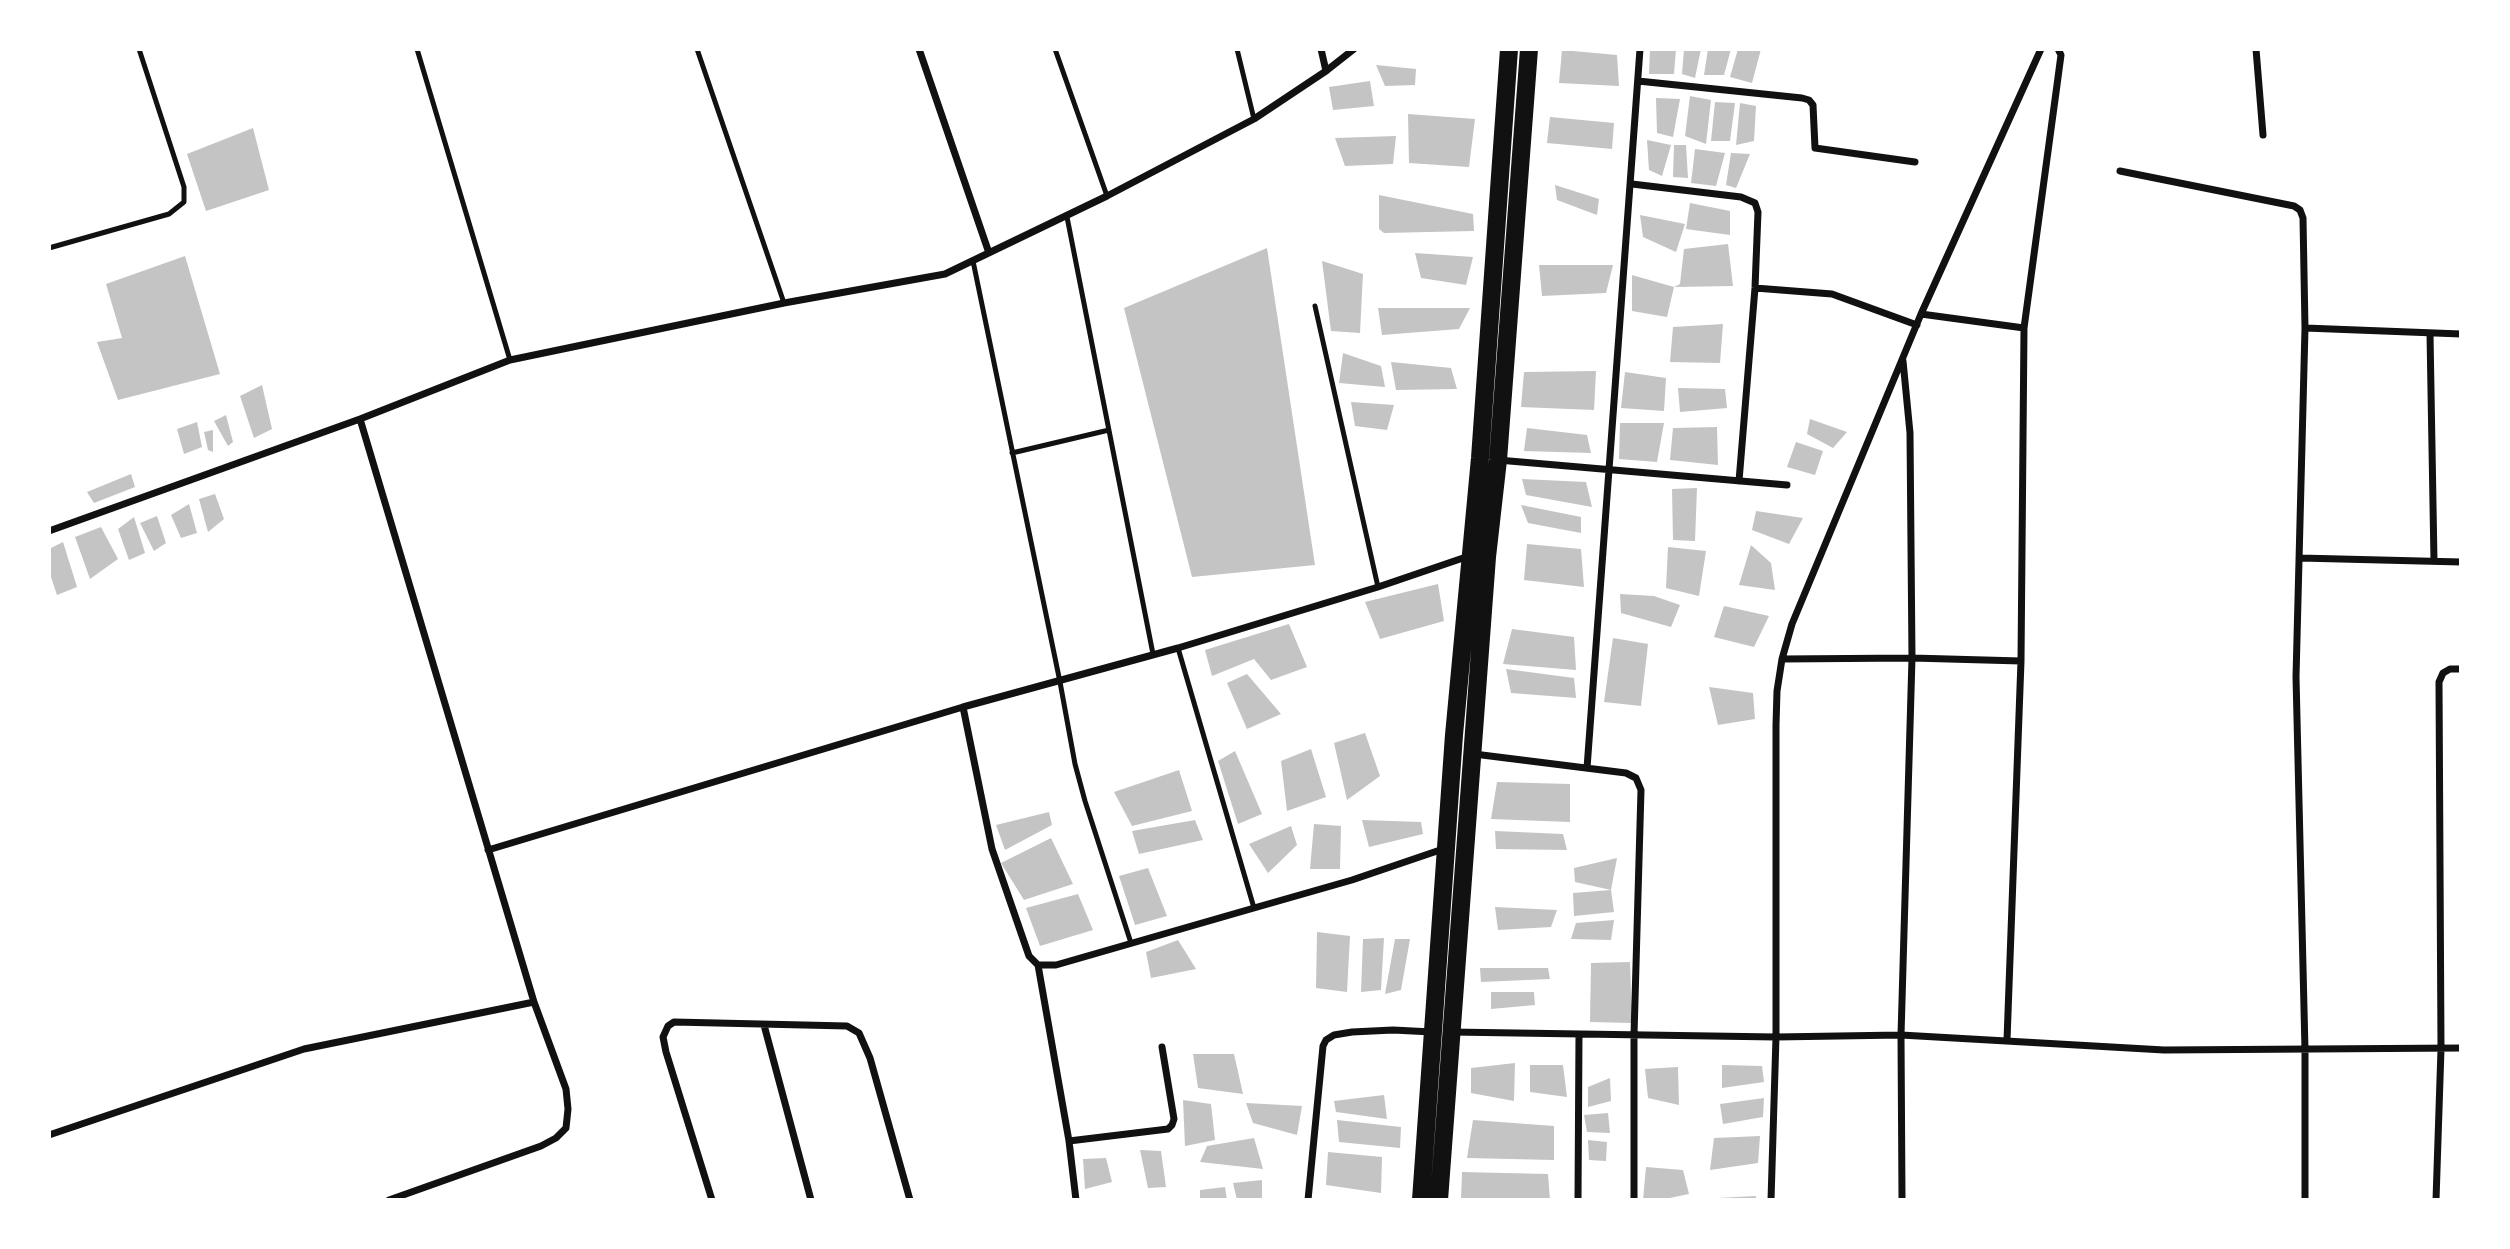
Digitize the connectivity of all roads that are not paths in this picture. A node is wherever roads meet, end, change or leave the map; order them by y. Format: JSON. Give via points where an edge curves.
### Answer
{"nodes":[{"id":1,"x":139,"y":49,"type":"edge"},
{"id":2,"x":417,"y":49,"type":"edge"},
{"id":3,"x":697,"y":49,"type":"edge"},
{"id":4,"x":919,"y":49,"type":"edge"},
{"id":5,"x":1055,"y":49,"type":"edge"},
{"id":6,"x":1237,"y":49,"type":"edge"},
{"id":7,"x":1321,"y":49,"type":"edge"},
{"id":8,"x":1354,"y":49,"type":"edge"},
{"id":9,"x":1508,"y":49,"type":"edge"},
{"id":10,"x":1529,"y":49,"type":"edge"},
{"id":11,"x":1640,"y":49,"type":"edge"},
{"id":12,"x":2041,"y":49,"type":"edge"},
{"id":13,"x":2058,"y":49,"type":"edge"},
{"id":14,"x":2256,"y":49,"type":"edge"},
{"id":15,"x":1326,"y":71,"type":"junction"},
{"id":16,"x":1638,"y":81,"type":"junction"},
{"id":17,"x":1254,"y":118,"type":"junction"},
{"id":18,"x":2263,"y":135,"type":"dead end"},
{"id":19,"x":1915,"y":162,"type":"dead end"},
{"id":20,"x":2120,"y":170,"type":"dead end"},
{"id":21,"x":1632,"y":184,"type":"junction"},
{"id":22,"x":1107,"y":197,"type":"junction"},
{"id":23,"x":1068,"y":216,"type":"junction"},
{"id":24,"x":49,"y":248,"type":"edge"},
{"id":25,"x":989,"y":253,"type":"junction"},
{"id":26,"x":973,"y":261,"type":"junction"},
{"id":27,"x":1755,"y":288,"type":"junction"},
{"id":28,"x":784,"y":303,"type":"junction"},
{"id":29,"x":1314,"y":306,"type":"dead end"},
{"id":30,"x":1921,"y":314,"type":"junction"},
{"id":31,"x":1917,"y":325,"type":"junction"},
{"id":32,"x":2024,"y":328,"type":"junction"},
{"id":33,"x":2305,"y":328,"type":"junction"},
{"id":34,"x":2430,"y":334,"type":"junction"},
{"id":35,"x":2461,"y":334,"type":"edge"},
{"id":36,"x":1903,"y":359,"type":"junction"},
{"id":37,"x":510,"y":360,"type":"junction"},
{"id":38,"x":360,"y":419,"type":"junction"},
{"id":39,"x":1109,"y":430,"type":"junction"},
{"id":40,"x":1012,"y":453,"type":"junction"},
{"id":41,"x":1489,"y":459,"type":"junction"},
{"id":42,"x":1608,"y":469,"type":"junction"},
{"id":43,"x":1739,"y":481,"type":"junction"},
{"id":44,"x":1787,"y":485,"type":"dead end"},
{"id":45,"x":49,"y":531,"type":"edge"},
{"id":46,"x":1470,"y":555,"type":"junction"},
{"id":47,"x":2300,"y":558,"type":"junction"},
{"id":48,"x":2434,"y":561,"type":"junction"},
{"id":49,"x":2461,"y":562,"type":"edge"},
{"id":50,"x":1378,"y":587,"type":"junction"},
{"id":51,"x":1178,"y":648,"type":"junction"},
{"id":52,"x":1153,"y":654,"type":"junction"},
{"id":53,"x":1912,"y":658,"type":"junction"},
{"id":54,"x":1782,"y":659,"type":"junction"},
{"id":55,"x":2021,"y":661,"type":"junction"},
{"id":56,"x":2461,"y":668,"type":"edge"},
{"id":57,"x":1060,"y":682,"type":"junction"},
{"id":58,"x":963,"y":707,"type":"junction"},
{"id":59,"x":1474,"y":754,"type":"junction"},
{"id":60,"x":1587,"y":768,"type":"junction"},
{"id":61,"x":1447,"y":848,"type":"junction"},
{"id":62,"x":488,"y":850,"type":"junction"},
{"id":63,"x":1254,"y":908,"type":"junction"},
{"id":64,"x":1131,"y":943,"type":"junction"},
{"id":65,"x":1038,"y":965,"type":"junction"},
{"id":66,"x":534,"y":1002,"type":"junction"},
{"id":67,"x":764,"y":1025,"type":"junction"},
{"id":68,"x":1442,"y":1032,"type":"junction"},
{"id":69,"x":1579,"y":1034,"type":"junction"},
{"id":70,"x":1634,"y":1035,"type":"junction"},
{"id":71,"x":1901,"y":1035,"type":"junction"},
{"id":72,"x":1776,"y":1037,"type":"junction"},
{"id":73,"x":2007,"y":1040,"type":"junction"},
{"id":74,"x":1162,"y":1046,"type":"dead end"},
{"id":75,"x":2441,"y":1048,"type":"junction"},
{"id":76,"x":2461,"y":1048,"type":"edge"},
{"id":77,"x":2305,"y":1050,"type":"junction"},
{"id":78,"x":49,"y":1135,"type":"edge"},
{"id":79,"x":1069,"y":1141,"type":"junction"},
{"id":80,"x":389,"y":1200,"type":"edge"},
{"id":81,"x":712,"y":1200,"type":"edge"},
{"id":82,"x":811,"y":1200,"type":"edge"},
{"id":83,"x":910,"y":1200,"type":"edge"},
{"id":84,"x":1076,"y":1200,"type":"edge"},
{"id":85,"x":1308,"y":1200,"type":"edge"},
{"id":86,"x":1421,"y":1200,"type":"edge"},
{"id":87,"x":1439,"y":1200,"type":"edge"},
{"id":88,"x":1578,"y":1200,"type":"edge"},
{"id":89,"x":1634,"y":1200,"type":"edge"},
{"id":90,"x":1771,"y":1200,"type":"edge"},
{"id":91,"x":1902,"y":1200,"type":"edge"},
{"id":92,"x":2305,"y":1200,"type":"edge"},
{"id":93,"x":2437,"y":1200,"type":"edge"}],
"edges":[{"from":1,"to":24,"type":"lane","via":[[184,187],[184,202],[169,214]]},
{"from":2,"to":37,"type":"lane"},
{"from":3,"to":28,"type":"lane"},
{"from":4,"to":25,"type":"street"},
{"from":5,"to":22,"type":"lane"},
{"from":6,"to":17,"type":"lane"},
{"from":7,"to":15,"type":"street"},
{"from":8,"to":15,"type":"street"},
{"from":9,"to":41,"type":"main road"},
{"from":10,"to":41,"type":"main road"},
{"from":11,"to":16,"type":"street"},
{"from":12,"to":30,"type":"street"},
{"from":13,"to":32,"type":"street","via":[[2059,75]]},
{"from":14,"to":18,"type":"street"},
{"from":15,"to":17,"type":"street"},
{"from":16,"to":19,"type":"street","via":[[1809,100],[1815,148]]},
{"from":16,"to":21,"type":"street"},
{"from":17,"to":22,"type":"street"},
{"from":20,"to":33,"type":"street","via":[[2300,210]]},
{"from":21,"to":27,"type":"street","via":[[1741,197],[1755,204]]},
{"from":21,"to":42,"type":"street"},
{"from":22,"to":23,"type":"street"},
{"from":23,"to":25,"type":"street"},
{"from":23,"to":39,"type":"lane"},
{"from":25,"to":26,"type":"street"},
{"from":26,"to":28,"type":"street","via":[[945,274]]},
{"from":26,"to":40,"type":"lane"},
{"from":27,"to":31,"type":"street","via":[[1832,294]]},
{"from":27,"to":43,"type":"street"},
{"from":28,"to":37,"type":"street"},
{"from":29,"to":50,"type":"lane"},
{"from":30,"to":31,"type":"street"},
{"from":30,"to":32,"type":"street"},
{"from":31,"to":36,"type":"street"},
{"from":32,"to":55,"type":"street"},
{"from":33,"to":34,"type":"street"},
{"from":33,"to":47,"type":"street"},
{"from":34,"to":35,"type":"street"},
{"from":34,"to":48,"type":"street"},
{"from":36,"to":53,"type":"street","via":[[1910,433]]},
{"from":36,"to":54,"type":"street","via":[[1791,624]]},
{"from":37,"to":38,"type":"street"},
{"from":38,"to":45,"type":"street"},
{"from":38,"to":62,"type":"street"},
{"from":39,"to":40,"type":"lane"},
{"from":39,"to":52,"type":"lane"},
{"from":40,"to":57,"type":"lane"},
{"from":41,"to":42,"type":"street"},
{"from":41,"to":46,"type":"main road"},
{"from":41,"to":59,"type":"main road"},
{"from":42,"to":43,"type":"street"},
{"from":42,"to":60,"type":"street"},
{"from":43,"to":44,"type":"street"},
{"from":46,"to":50,"type":"street"},
{"from":46,"to":61,"type":"main road"},
{"from":47,"to":48,"type":"street"},
{"from":47,"to":77,"type":"street","via":[[2296,677]]},
{"from":48,"to":49,"type":"street"},
{"from":50,"to":51,"type":"street"},
{"from":51,"to":52,"type":"street"},
{"from":51,"to":63,"type":"lane"},
{"from":52,"to":57,"type":"street"},
{"from":53,"to":54,"type":"street"},
{"from":53,"to":55,"type":"street"},
{"from":53,"to":71,"type":"street"},
{"from":54,"to":72,"type":"street","via":[[1776,714]]},
{"from":55,"to":73,"type":"street"},
{"from":56,"to":75,"type":"street","via":[[2450,668],[2439,682]]},
{"from":57,"to":58,"type":"street"},
{"from":57,"to":64,"type":"lane","via":[[1084,802]]},
{"from":58,"to":62,"type":"street"},
{"from":58,"to":65,"type":"street","via":[[992,849],[1029,956]]},
{"from":59,"to":60,"type":"street"},
{"from":59,"to":68,"type":"main road"},
{"from":60,"to":70,"type":"street","via":[[1626,772],[1636,778],[1641,790]]},
{"from":61,"to":63,"type":"street"},
{"from":61,"to":68,"type":"main road"},
{"from":62,"to":66,"type":"street"},
{"from":63,"to":64,"type":"street"},
{"from":64,"to":65,"type":"street","via":[[1056,965]]},
{"from":65,"to":79,"type":"street"},
{"from":66,"to":78,"type":"street","via":[[304,1049]]},
{"from":66,"to":80,"type":"street","via":[[566,1089],[566,1128],[541,1146]]},
{"from":67,"to":81,"type":"street","via":[[674,1022],[663,1037]]},
{"from":67,"to":82,"type":"street"},
{"from":67,"to":83,"type":"street","via":[[847,1026],[859,1033]]},
{"from":68,"to":69,"type":"street"},
{"from":68,"to":85,"type":"street","via":[[1352,1032],[1326,1040]]},
{"from":68,"to":86,"type":"main road"},
{"from":68,"to":87,"type":"main road"},
{"from":69,"to":70,"type":"street"},
{"from":69,"to":88,"type":"street"},
{"from":70,"to":72,"type":"street"},
{"from":70,"to":89,"type":"street"},
{"from":71,"to":72,"type":"street"},
{"from":71,"to":73,"type":"street"},
{"from":71,"to":91,"type":"street"},
{"from":72,"to":90,"type":"street"},
{"from":73,"to":77,"type":"street","via":[[2164,1049]]},
{"from":74,"to":79,"type":"street","via":[[1172,1125]]},
{"from":75,"to":76,"type":"street"},
{"from":75,"to":77,"type":"street"},
{"from":75,"to":93,"type":"street"},
{"from":77,"to":92,"type":"street"},
{"from":79,"to":84,"type":"street"}]}
